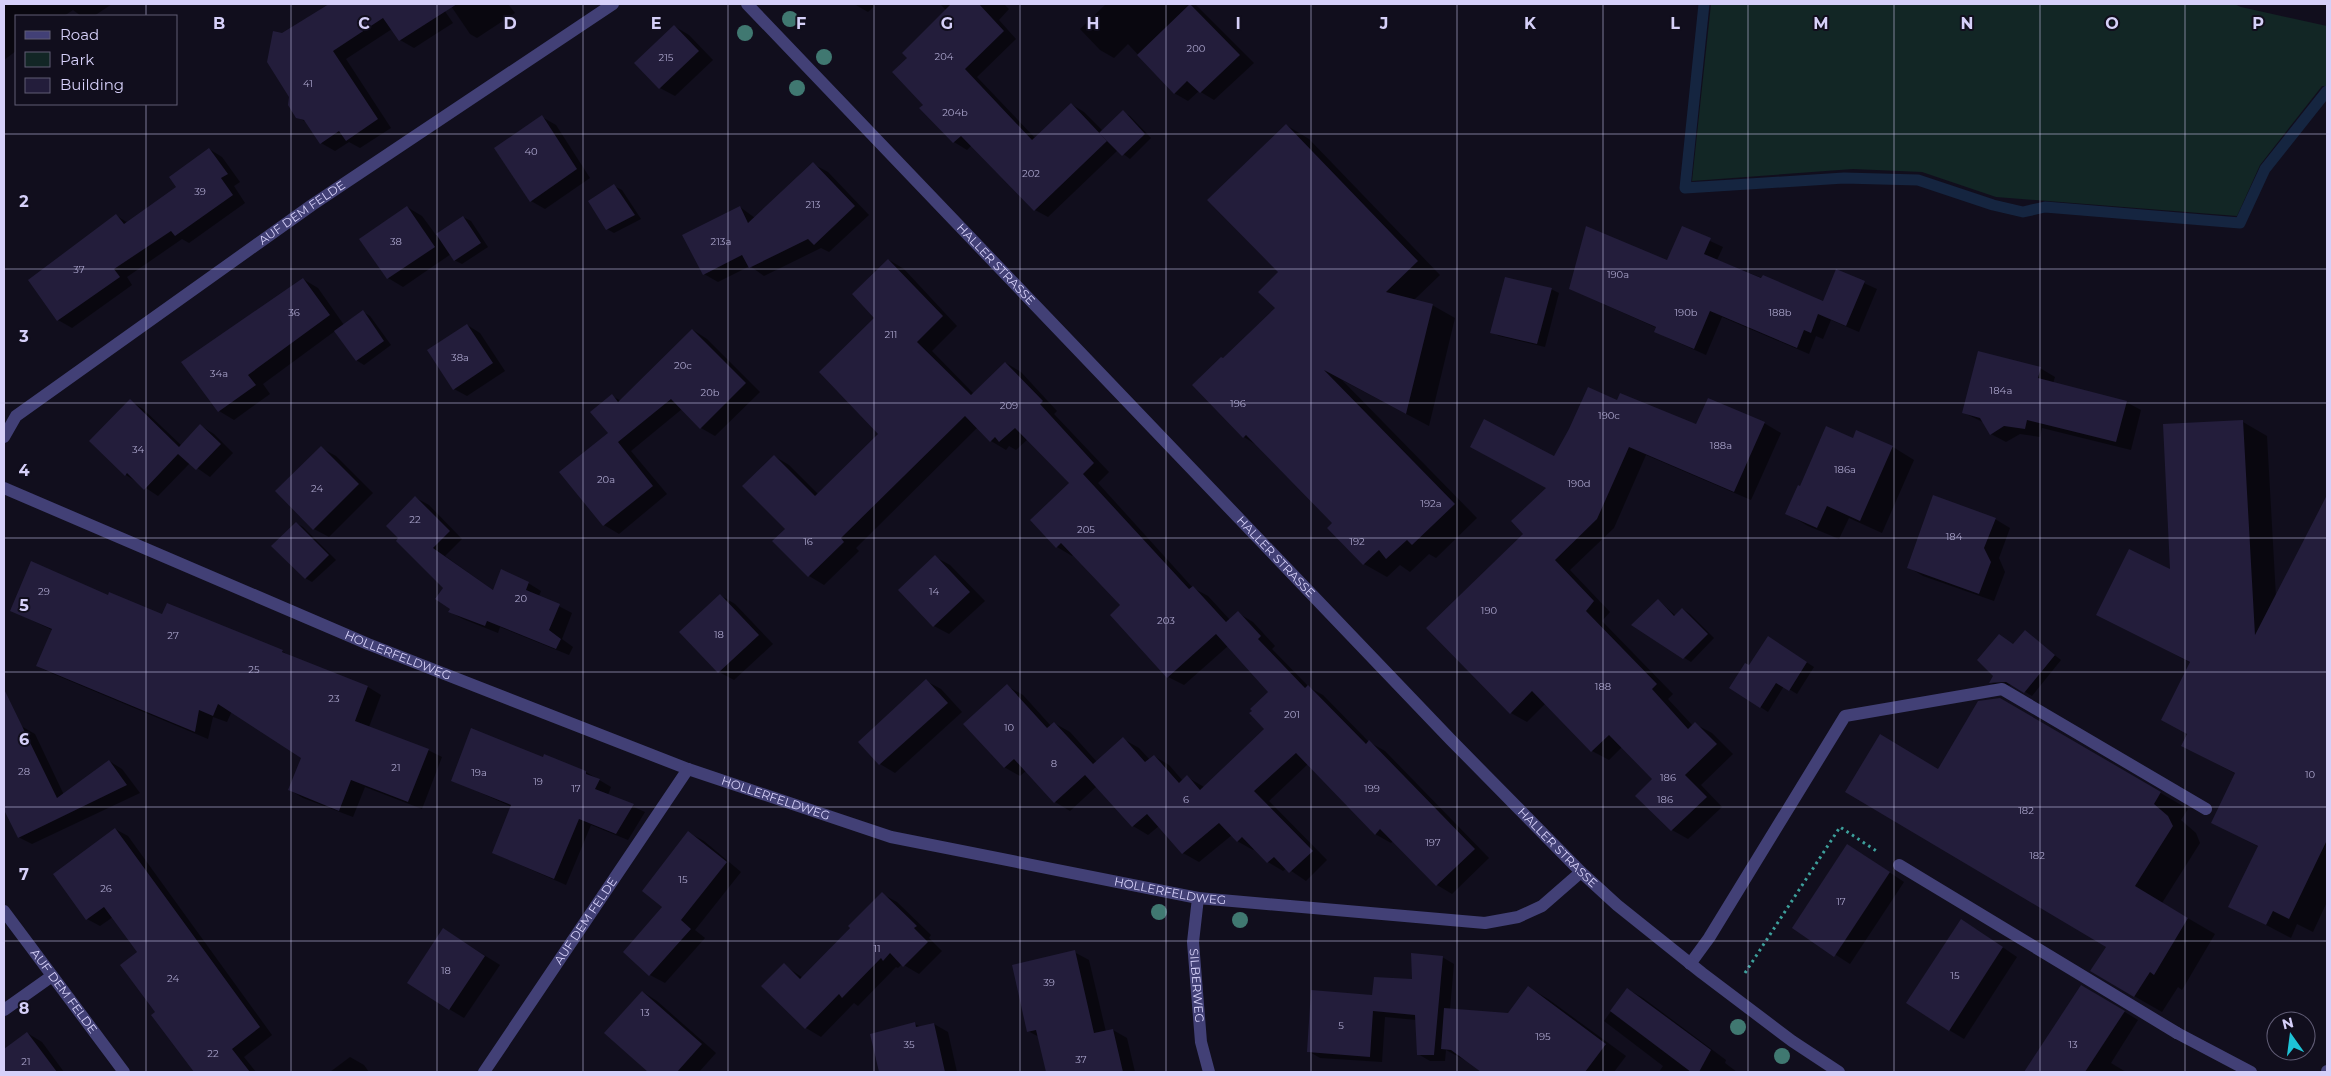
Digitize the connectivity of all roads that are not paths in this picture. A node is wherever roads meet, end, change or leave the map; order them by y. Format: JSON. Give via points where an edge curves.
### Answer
{"nodes":[{"id":1,"x":613,"y":4,"type":"edge"},
{"id":2,"x":747,"y":4,"type":"edge"},
{"id":3,"x":4,"y":437,"type":"edge"},
{"id":4,"x":4,"y":488,"type":"edge"},
{"id":5,"x":688,"y":769,"type":"junction"},
{"id":6,"x":2206,"y":809,"type":"dead end"},
{"id":7,"x":1899,"y":865,"type":"road end"},
{"id":8,"x":1581,"y":872,"type":"junction"},
{"id":9,"x":1198,"y":898,"type":"junction"},
{"id":10,"x":4,"y":911,"type":"edge"},
{"id":11,"x":1690,"y":964,"type":"junction"},
{"id":12,"x":52,"y":976,"type":"junction"},
{"id":13,"x":4,"y":1010,"type":"edge"},
{"id":14,"x":124,"y":1072,"type":"edge"},
{"id":15,"x":484,"y":1072,"type":"edge"},
{"id":16,"x":1209,"y":1072,"type":"edge"},
{"id":17,"x":1839,"y":1072,"type":"edge"},
{"id":18,"x":2251,"y":1072,"type":"edge"}],
"edges":[{"from":1,"to":3,"type":"street","name":"AUF DEM FELDE","via":[[304,210],[16,416]]},
{"from":2,"to":8,"type":"street","name":"HALLER STRASSE"},
{"from":4,"to":5,"type":"street","name":"HOLLERFELDWEG","via":[[368,644]]},
{"from":5,"to":9,"type":"street","name":"HOLLERFELDWEG","via":[[891,837]]},
{"from":5,"to":15,"type":"street","name":"AUF DEM FELDE"},
{"from":6,"to":11,"type":"street","via":[[2002,689],[1845,716]]},
{"from":7,"to":18,"type":"street","via":[[2177,1033]]},
{"from":8,"to":9,"type":"street","name":"HOLLERFELDWEG","via":[[1542,906],[1518,917],[1485,923]]},
{"from":8,"to":11,"type":"street","name":"HALLER STRASSE"},
{"from":9,"to":16,"type":"street","name":"SILBERWEG","via":[[1193,942],[1201,1042]]},
{"from":10,"to":12,"type":"street","name":"AUF DEM FELDE"},
{"from":11,"to":17,"type":"street","name":"HALLER STRASSE"},
{"from":12,"to":13,"type":"street"},
{"from":12,"to":14,"type":"street","name":"AUF DEM FELDE"}]}
